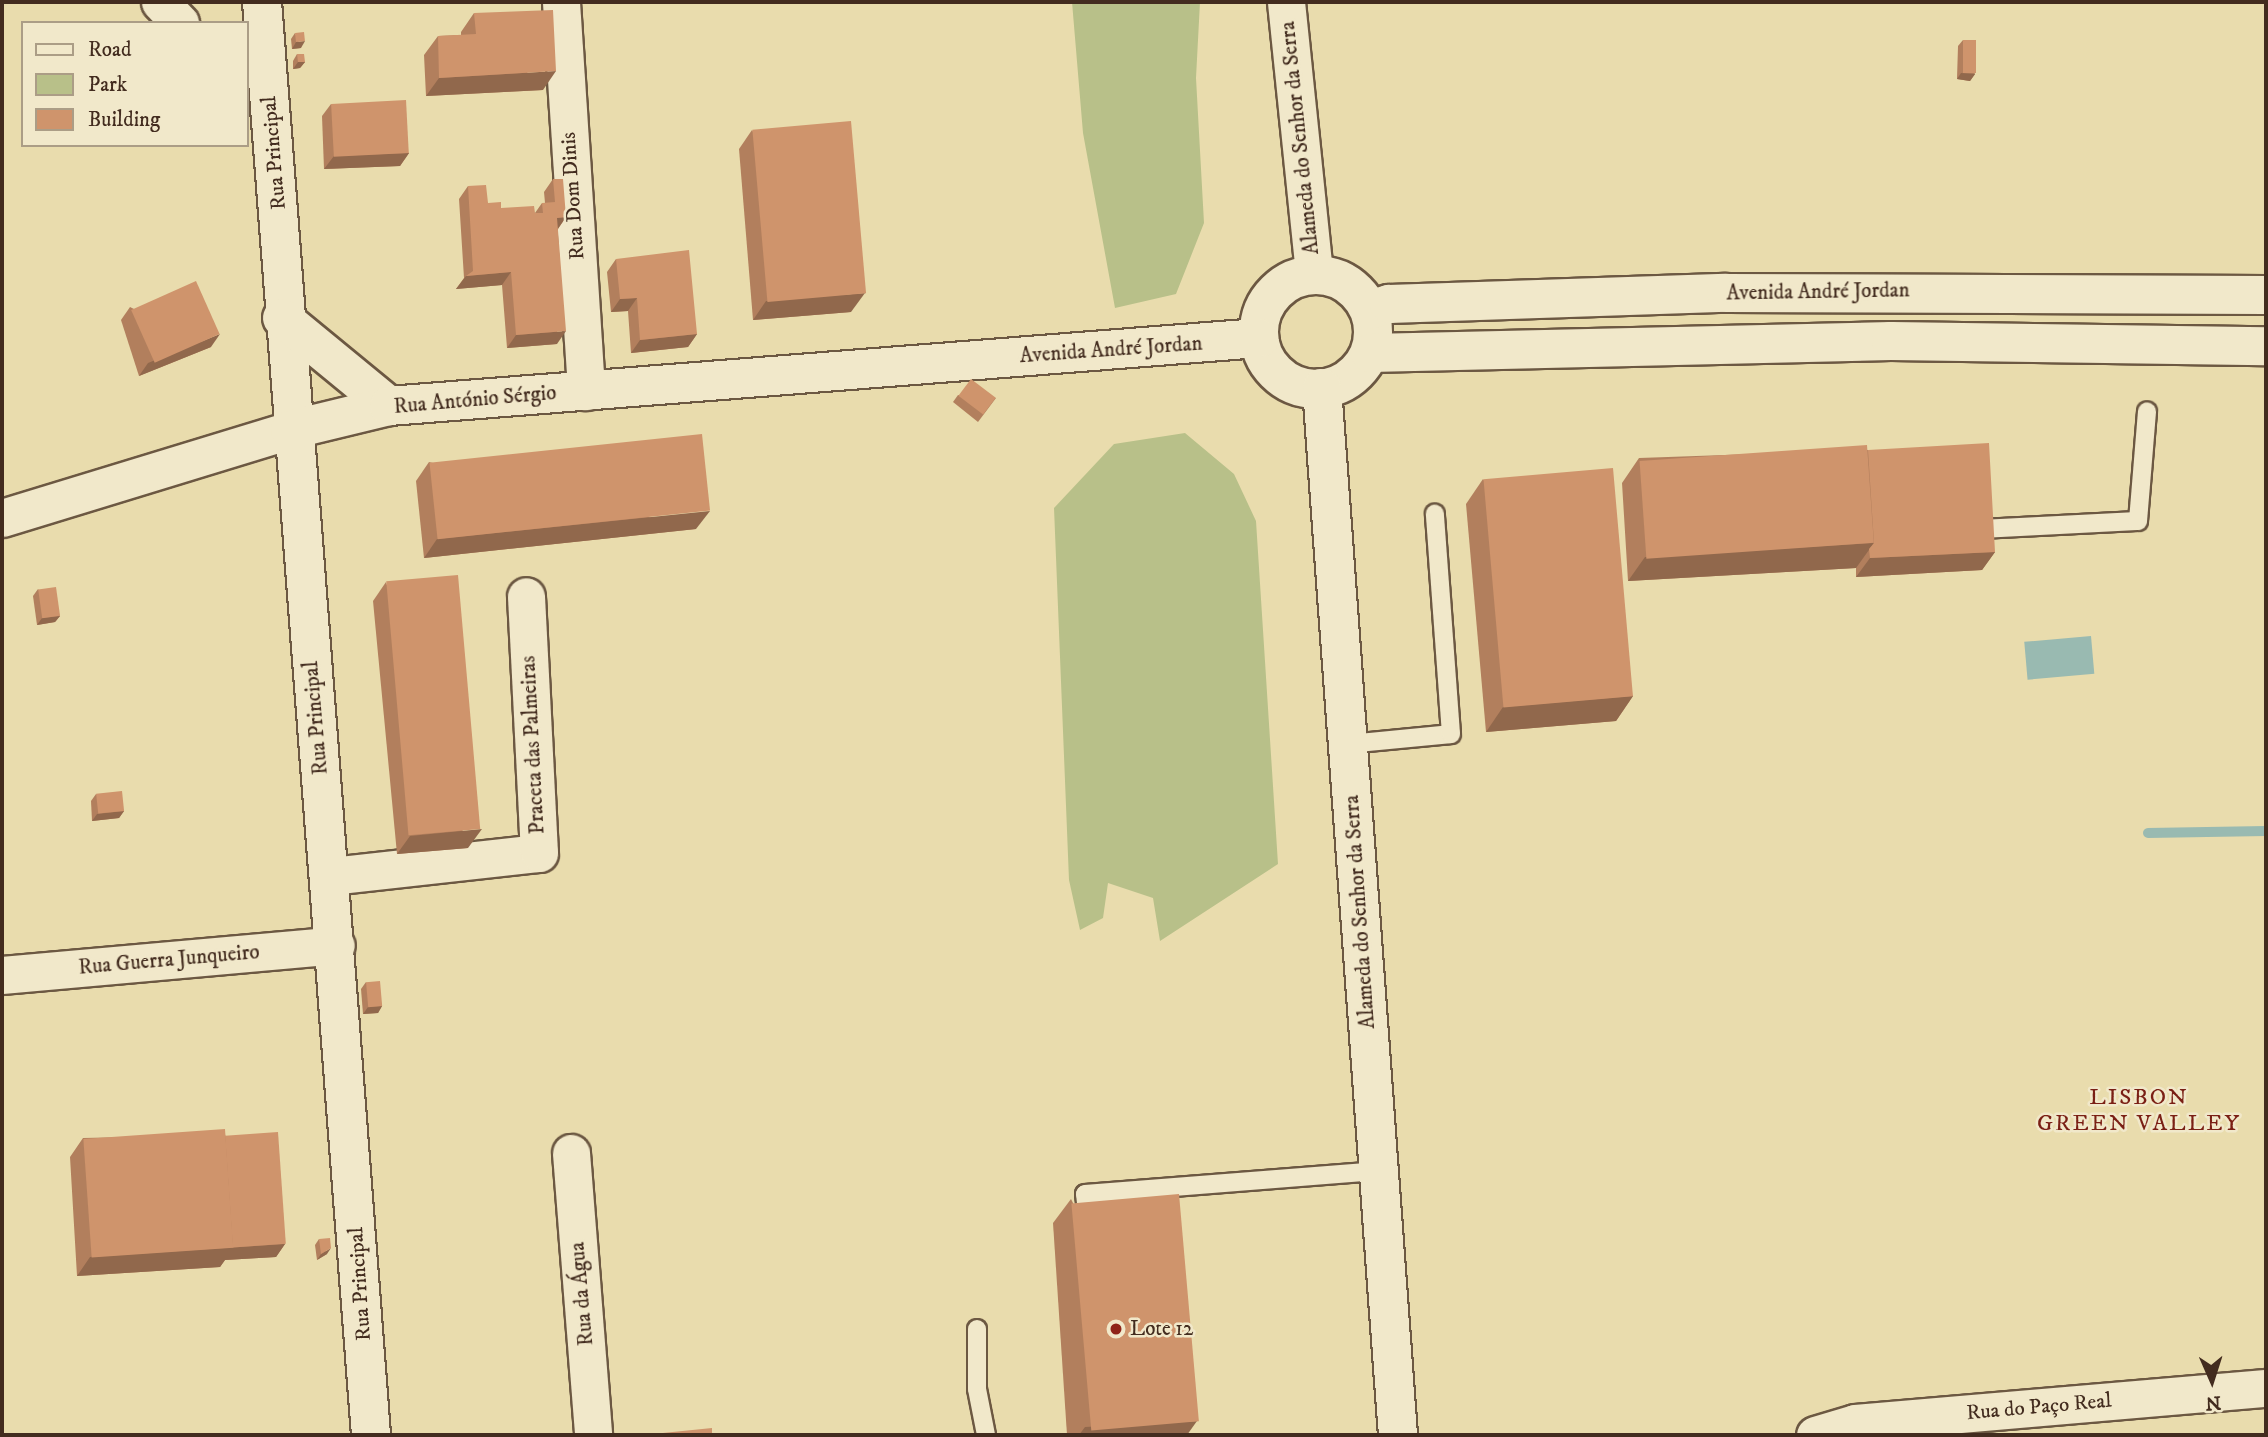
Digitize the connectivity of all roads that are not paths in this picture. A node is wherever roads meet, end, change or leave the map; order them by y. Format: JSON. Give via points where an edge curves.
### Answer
{"nodes":[{"id":1,"x":160,"y":2,"type":"edge"},
{"id":2,"x":262,"y":2,"type":"edge"},
{"id":3,"x":561,"y":2,"type":"edge"},
{"id":4,"x":1286,"y":2,"type":"edge"},
{"id":5,"x":178,"y":21,"type":"edge"},
{"id":6,"x":257,"y":78,"type":"edge"},
{"id":7,"x":1314,"y":274,"type":"junction"},
{"id":8,"x":2266,"y":295,"type":"edge"},
{"id":9,"x":1370,"y":310,"type":"junction"},
{"id":10,"x":282,"y":318,"type":"junction"},
{"id":11,"x":1259,"y":338,"type":"junction"},
{"id":12,"x":2266,"y":346,"type":"edge"},
{"id":13,"x":1370,"y":353,"type":"junction"},
{"id":14,"x":963,"y":361,"type":"joint"},
{"id":15,"x":1322,"y":388,"type":"junction"},
{"id":16,"x":586,"y":391,"type":"junction"},
{"id":17,"x":389,"y":407,"type":"junction"},
{"id":18,"x":2147,"y":411,"type":"dead end"},
{"id":19,"x":290,"y":430,"type":"junction"},
{"id":20,"x":1435,"y":514,"type":"dead end"},
{"id":21,"x":2,"y":518,"type":"edge"},
{"id":22,"x":1980,"y":529,"type":"edge"},
{"id":23,"x":526,"y":596,"type":"dead end"},
{"id":24,"x":1348,"y":744,"type":"junction"},
{"id":25,"x":330,"y":876,"type":"junction"},
{"id":26,"x":336,"y":945,"type":"junction"},
{"id":27,"x":2,"y":975,"type":"edge"},
{"id":28,"x":571,"y":1153,"type":"dead end"},
{"id":29,"x":1379,"y":1171,"type":"junction"},
{"id":30,"x":1088,"y":1222,"type":"edge"},
{"id":31,"x":977,"y":1329,"type":"dead end"},
{"id":32,"x":2266,"y":1388,"type":"edge"},
{"id":33,"x":2048,"y":1421,"type":"edge"},
{"id":34,"x":371,"y":1435,"type":"edge"},
{"id":35,"x":593,"y":1435,"type":"edge"},
{"id":36,"x":986,"y":1435,"type":"edge"},
{"id":37,"x":1397,"y":1435,"type":"edge"},
{"id":38,"x":1815,"y":1435,"type":"edge"}],
"edges":[{"from":1,"to":5,"type":"street"},
{"from":2,"to":6,"type":"street","name":"Rua Principal"},
{"from":3,"to":16,"type":"street","name":"Rua Dom Dinis"},
{"from":4,"to":7,"type":"street","name":"Alameda do Senhor da Serra"},
{"from":6,"to":10,"type":"street","name":"Rua Principal"},
{"from":7,"to":9,"type":"street","via":[[1337,278]]},
{"from":7,"to":11,"type":"street","via":[[1272,294]]},
{"from":8,"to":9,"type":"street","name":"Avenida André Jordan","via":[[1726,293],[1403,304]]},
{"from":9,"to":13,"type":"street"},
{"from":10,"to":17,"type":"street"},
{"from":10,"to":19,"type":"street","name":"Rua Principal"},
{"from":11,"to":14,"type":"street","name":"Avenida André Jordan"},
{"from":11,"to":15,"type":"street","via":[[1280,376]]},
{"from":12,"to":13,"type":"street","via":[[1891,341]]},
{"from":13,"to":15,"type":"street","via":[[1358,371]]},
{"from":14,"to":16,"type":"street","name":"Rua António Sérgio"},
{"from":15,"to":24,"type":"street","name":"Alameda do Senhor da Serra"},
{"from":16,"to":17,"type":"street","name":"Rua António Sérgio"},
{"from":17,"to":19,"type":"street","name":"Rua António Sérgio"},
{"from":18,"to":22,"type":"lane","via":[[2138,521]]},
{"from":19,"to":21,"type":"street","name":"Rua António Sérgio"},
{"from":19,"to":25,"type":"street","name":"Rua Principal"},
{"from":20,"to":24,"type":"lane","via":[[1451,734]]},
{"from":23,"to":25,"type":"street","name":"Praceta das Palmeiras","via":[[539,853]]},
{"from":24,"to":29,"type":"street","name":"Alameda do Senhor da Serra"},
{"from":25,"to":26,"type":"street","name":"Rua Principal"},
{"from":26,"to":27,"type":"street","name":"Rua Guerra Junqueiro"},
{"from":26,"to":34,"type":"street","name":"Rua Principal"},
{"from":28,"to":35,"type":"street","name":"Rua da Água"},
{"from":29,"to":30,"type":"lane","via":[[1086,1194]]},
{"from":29,"to":37,"type":"street","name":"Alameda do Senhor da Serra"},
{"from":31,"to":36,"type":"lane","via":[[977,1389]]},
{"from":32,"to":33,"type":"street","name":"Rua do Paço Real"},
{"from":33,"to":38,"type":"street","name":"Rua do Paço Real","via":[[1855,1423]]}]}
